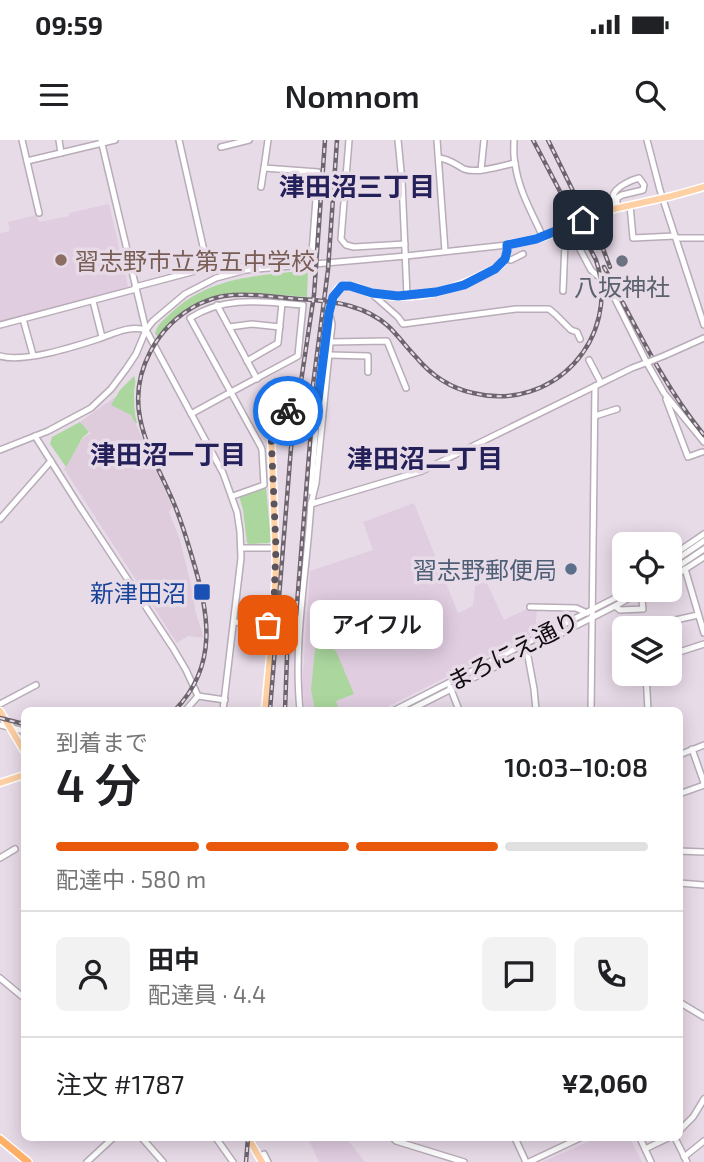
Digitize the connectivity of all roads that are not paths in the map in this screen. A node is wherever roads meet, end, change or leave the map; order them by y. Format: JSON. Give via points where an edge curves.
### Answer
{"nodes":[{"id":1,"x":22,"y":140,"type":"edge"},
{"id":2,"x":59,"y":140,"type":"edge"},
{"id":3,"x":115,"y":140,"type":"edge"},
{"id":4,"x":179,"y":140,"type":"edge"},
{"id":5,"x":249,"y":140,"type":"edge"},
{"id":6,"x":268,"y":140,"type":"edge"},
{"id":7,"x":349,"y":140,"type":"edge"},
{"id":8,"x":398,"y":140,"type":"edge"},
{"id":9,"x":437,"y":140,"type":"edge"},
{"id":10,"x":484,"y":140,"type":"edge"},
{"id":11,"x":514,"y":140,"type":"edge"},
{"id":12,"x":647,"y":140,"type":"edge"},
{"id":13,"x":101,"y":141,"type":"edge"},
{"id":14,"x":221,"y":147,"type":"dead end"},
{"id":15,"x":61,"y":153,"type":"junction"},
{"id":16,"x":439,"y":158,"type":"junction"},
{"id":17,"x":27,"y":161,"type":"junction"},
{"id":18,"x":514,"y":163,"type":"junction"},
{"id":19,"x":264,"y":167,"type":"junction"},
{"id":20,"x":481,"y":170,"type":"junction"},
{"id":21,"x":261,"y":187,"type":"dead end"},
{"id":22,"x":704,"y":187,"type":"edge"},
{"id":23,"x":620,"y":192,"type":"dead end"},
{"id":24,"x":663,"y":198,"type":"junction"},
{"id":25,"x":630,"y":205,"type":"junction"},
{"id":26,"x":615,"y":209,"type":"junction"},
{"id":27,"x":39,"y":213,"type":"dead end"},
{"id":28,"x":565,"y":228,"type":"junction"},
{"id":29,"x":543,"y":237,"type":"junction"},
{"id":30,"x":675,"y":237,"type":"junction"},
{"id":31,"x":704,"y":238,"type":"edge"},
{"id":32,"x":405,"y":244,"type":"junction"},
{"id":33,"x":507,"y":245,"type":"junction"},
{"id":34,"x":445,"y":251,"type":"junction"},
{"id":35,"x":523,"y":254,"type":"dead end"},
{"id":36,"x":406,"y":256,"type":"junction"},
{"id":37,"x":505,"y":259,"type":"junction"},
{"id":38,"x":216,"y":278,"type":"junction"},
{"id":39,"x":135,"y":288,"type":"junction"},
{"id":40,"x":564,"y":291,"type":"dead end"},
{"id":41,"x":372,"y":293,"type":"junction"},
{"id":42,"x":407,"y":296,"type":"junction"},
{"id":43,"x":93,"y":301,"type":"junction"},
{"id":44,"x":282,"y":303,"type":"junction"},
{"id":45,"x":217,"y":305,"type":"junction"},
{"id":46,"x":329,"y":313,"type":"junction"},
{"id":47,"x":23,"y":319,"type":"junction"},
{"id":48,"x":0,"y":325,"type":"edge"},
{"id":49,"x":704,"y":325,"type":"edge"},
{"id":50,"x":229,"y":327,"type":"junction"},
{"id":51,"x":280,"y":327,"type":"junction"},
{"id":52,"x":146,"y":330,"type":"junction"},
{"id":53,"x":102,"y":337,"type":"junction"},
{"id":54,"x":704,"y":338,"type":"edge"},
{"id":55,"x":580,"y":339,"type":"dead end"},
{"id":56,"x":330,"y":342,"type":"junction"},
{"id":57,"x":33,"y":355,"type":"junction"},
{"id":58,"x":329,"y":355,"type":"junction"},
{"id":59,"x":0,"y":356,"type":"edge"},
{"id":60,"x":589,"y":360,"type":"dead end"},
{"id":61,"x":247,"y":361,"type":"junction"},
{"id":62,"x":648,"y":362,"type":"junction"},
{"id":63,"x":368,"y":372,"type":"dead end"},
{"id":64,"x":257,"y":379,"type":"junction"},
{"id":65,"x":598,"y":385,"type":"junction"},
{"id":66,"x":406,"y":388,"type":"dead end"},
{"id":67,"x":231,"y":392,"type":"junction"},
{"id":68,"x":664,"y":393,"type":"junction"},
{"id":69,"x":317,"y":408,"type":"junction"},
{"id":70,"x":617,"y":410,"type":"dead end"},
{"id":71,"x":191,"y":414,"type":"junction"},
{"id":72,"x":595,"y":416,"type":"junction"},
{"id":73,"x":35,"y":436,"type":"junction"},
{"id":74,"x":704,"y":442,"type":"edge"},
{"id":75,"x":0,"y":450,"type":"edge"},
{"id":76,"x":702,"y":452,"type":"dead end"},
{"id":77,"x":51,"y":461,"type":"junction"},
{"id":78,"x":233,"y":496,"type":"junction"},
{"id":79,"x":311,"y":504,"type":"junction"},
{"id":80,"x":0,"y":519,"type":"edge"},
{"id":81,"x":704,"y":534,"type":"edge"},
{"id":82,"x":704,"y":541,"type":"edge"},
{"id":83,"x":241,"y":548,"type":"junction"},
{"id":84,"x":276,"y":548,"type":"junction"},
{"id":85,"x":682,"y":549,"type":"edge"},
{"id":86,"x":704,"y":550,"type":"edge"},
{"id":87,"x":704,"y":556,"type":"edge"},
{"id":88,"x":682,"y":557,"type":"edge"},
{"id":89,"x":682,"y":564,"type":"edge"},
{"id":90,"x":685,"y":569,"type":"junction"},
{"id":91,"x":682,"y":571,"type":"edge"},
{"id":92,"x":612,"y":601,"type":"edge"},
{"id":93,"x":622,"y":602,"type":"edge"},
{"id":94,"x":643,"y":602,"type":"edge"},
{"id":95,"x":615,"y":606,"type":"junction"},
{"id":96,"x":530,"y":607,"type":"dead end"},
{"id":97,"x":643,"y":610,"type":"junction"},
{"id":98,"x":590,"y":613,"type":"junction"},
{"id":99,"x":698,"y":615,"type":"junction"},
{"id":100,"x":643,"y":616,"type":"edge"},
{"id":101,"x":682,"y":619,"type":"edge"},
{"id":102,"x":234,"y":622,"type":"junction"},
{"id":103,"x":273,"y":625,"type":"junction"},
{"id":104,"x":704,"y":633,"type":"edge"},
{"id":105,"x":704,"y":644,"type":"edge"},
{"id":106,"x":527,"y":651,"type":"junction"},
{"id":107,"x":682,"y":651,"type":"edge"},
{"id":108,"x":36,"y":685,"type":"dead end"},
{"id":109,"x":647,"y":686,"type":"edge"},
{"id":110,"x":450,"y":687,"type":"junction"},
{"id":111,"x":198,"y":696,"type":"junction"},
{"id":112,"x":225,"y":700,"type":"junction"},
{"id":113,"x":0,"y":704,"type":"edge"},
{"id":114,"x":189,"y":707,"type":"edge"},
{"id":115,"x":224,"y":707,"type":"edge"},
{"id":116,"x":265,"y":707,"type":"edge"},
{"id":117,"x":300,"y":707,"type":"edge"},
{"id":118,"x":402,"y":707,"type":"edge"},
{"id":119,"x":415,"y":707,"type":"edge"},
{"id":120,"x":458,"y":707,"type":"edge"},
{"id":121,"x":536,"y":707,"type":"edge"},
{"id":122,"x":591,"y":707,"type":"edge"},
{"id":123,"x":648,"y":707,"type":"edge"},
{"id":124,"x":0,"y":710,"type":"edge"},
{"id":125,"x":0,"y":725,"type":"edge"},
{"id":126,"x":10,"y":727,"type":"junction"},
{"id":127,"x":21,"y":730,"type":"edge"},
{"id":128,"x":704,"y":745,"type":"edge"},
{"id":129,"x":21,"y":746,"type":"edge"},
{"id":130,"x":692,"y":750,"type":"junction"},
{"id":131,"x":683,"y":753,"type":"edge"},
{"id":132,"x":21,"y":776,"type":"edge"},
{"id":133,"x":0,"y":783,"type":"edge"},
{"id":134,"x":704,"y":784,"type":"edge"},
{"id":135,"x":683,"y":792,"type":"edge"},
{"id":136,"x":15,"y":849,"type":"dead end"},
{"id":137,"x":683,"y":851,"type":"edge"},
{"id":138,"x":704,"y":852,"type":"edge"},
{"id":139,"x":0,"y":858,"type":"edge"},
{"id":140,"x":683,"y":883,"type":"edge"},
{"id":141,"x":704,"y":885,"type":"edge"},
{"id":142,"x":0,"y":978,"type":"edge"},
{"id":143,"x":21,"y":996,"type":"edge"},
{"id":144,"x":683,"y":1004,"type":"edge"},
{"id":145,"x":704,"y":1017,"type":"edge"},
{"id":146,"x":703,"y":1104,"type":"edge"},
{"id":147,"x":683,"y":1128,"type":"edge"},
{"id":148,"x":0,"y":1139,"type":"edge"},
{"id":149,"x":110,"y":1141,"type":"edge"},
{"id":150,"x":145,"y":1141,"type":"edge"},
{"id":151,"x":218,"y":1141,"type":"edge"},
{"id":152,"x":250,"y":1141,"type":"edge"},
{"id":153,"x":396,"y":1141,"type":"edge"},
{"id":154,"x":517,"y":1141,"type":"edge"},
{"id":155,"x":574,"y":1141,"type":"edge"},
{"id":156,"x":641,"y":1141,"type":"edge"},
{"id":157,"x":662,"y":1141,"type":"edge"},
{"id":158,"x":677,"y":1141,"type":"edge"},
{"id":159,"x":704,"y":1141,"type":"edge"},
{"id":160,"x":645,"y":1149,"type":"junction"},
{"id":161,"x":264,"y":1154,"type":"dead end"},
{"id":162,"x":686,"y":1159,"type":"edge"},
{"id":163,"x":28,"y":1162,"type":"edge"},
{"id":164,"x":87,"y":1162,"type":"edge"},
{"id":165,"x":163,"y":1162,"type":"edge"},
{"id":166,"x":233,"y":1162,"type":"edge"},
{"id":167,"x":262,"y":1162,"type":"edge"},
{"id":168,"x":268,"y":1162,"type":"edge"},
{"id":169,"x":464,"y":1162,"type":"edge"},
{"id":170,"x":528,"y":1162,"type":"edge"},
{"id":171,"x":651,"y":1162,"type":"edge"}],
"edges":[{"from":1,"to":17,"type":"street"},
{"from":2,"to":15,"type":"street"},
{"from":3,"to":13,"type":"street"},
{"from":4,"to":39,"type":"street","via":[[207,264]]},
{"from":5,"to":14,"type":"street"},
{"from":6,"to":19,"type":"street"},
{"from":7,"to":32,"type":"street","via":[[341,239],[354,247]]},
{"from":8,"to":32,"type":"street"},
{"from":9,"to":16,"type":"street"},
{"from":10,"to":20,"type":"street"},
{"from":11,"to":18,"type":"street"},
{"from":12,"to":24,"type":"street"},
{"from":13,"to":15,"type":"street"},
{"from":13,"to":39,"type":"street"},
{"from":15,"to":17,"type":"street"},
{"from":16,"to":20,"type":"street","via":[[467,170]]},
{"from":16,"to":34,"type":"street"},
{"from":17,"to":27,"type":"street"},
{"from":18,"to":20,"type":"street"},
{"from":18,"to":29,"type":"street"},
{"from":19,"to":21,"type":"street"},
{"from":19,"to":38,"type":"street","via":[[318,172],[312,253],[305,259],[250,264]]},
{"from":22,"to":24,"type":"main road"},
{"from":23,"to":26,"type":"street"},
{"from":24,"to":25,"type":"main road"},
{"from":24,"to":30,"type":"street"},
{"from":25,"to":26,"type":"main road"},
{"from":25,"to":30,"type":"street","via":[[633,238]]},
{"from":26,"to":28,"type":"main road"},
{"from":28,"to":29,"type":"main road"},
{"from":28,"to":40,"type":"street"},
{"from":28,"to":62,"type":"street","via":[[591,270],[608,285]]},
{"from":29,"to":33,"type":"main road"},
{"from":30,"to":31,"type":"street"},
{"from":30,"to":49,"type":"street"},
{"from":32,"to":36,"type":"street"},
{"from":33,"to":34,"type":"street"},
{"from":33,"to":37,"type":"main road"},
{"from":34,"to":36,"type":"street"},
{"from":35,"to":37,"type":"street"},
{"from":36,"to":38,"type":"street","via":[[246,270]]},
{"from":36,"to":42,"type":"street"},
{"from":37,"to":42,"type":"main road","via":[[464,285]]},
{"from":38,"to":52,"type":"street","via":[[184,294]]},
{"from":39,"to":43,"type":"street"},
{"from":39,"to":52,"type":"street"},
{"from":41,"to":42,"type":"main road"},
{"from":41,"to":46,"type":"main road","via":[[342,286]]},
{"from":41,"to":55,"type":"street","via":[[403,324],[549,309],[570,330],[577,331]]},
{"from":43,"to":47,"type":"street"},
{"from":43,"to":53,"type":"street"},
{"from":44,"to":45,"type":"street","via":[[244,300]]},
{"from":44,"to":51,"type":"street"},
{"from":44,"to":64,"type":"street","via":[[303,305],[298,356]]},
{"from":45,"to":50,"type":"street"},
{"from":45,"to":67,"type":"street","via":[[190,318]]},
{"from":46,"to":56,"type":"street"},
{"from":46,"to":69,"type":"main road"},
{"from":47,"to":48,"type":"street"},
{"from":47,"to":57,"type":"street"},
{"from":50,"to":51,"type":"street"},
{"from":50,"to":61,"type":"street"},
{"from":51,"to":61,"type":"street","via":[[277,344]]},
{"from":52,"to":53,"type":"street"},
{"from":52,"to":71,"type":"street"},
{"from":52,"to":73,"type":"street","via":[[136,354],[102,398],[81,414]]},
{"from":53,"to":57,"type":"street"},
{"from":54,"to":62,"type":"street","bridge":true},
{"from":56,"to":58,"type":"street"},
{"from":56,"to":66,"type":"street","via":[[387,341]]},
{"from":57,"to":59,"type":"street","via":[[17,359]]},
{"from":58,"to":63,"type":"street","via":[[368,356]]},
{"from":58,"to":79,"type":"street"},
{"from":60,"to":65,"type":"street"},
{"from":61,"to":64,"type":"street"},
{"from":62,"to":65,"type":"street"},
{"from":62,"to":68,"type":"street"},
{"from":64,"to":67,"type":"street"},
{"from":65,"to":72,"type":"street"},
{"from":65,"to":79,"type":"street","via":[[422,471]]},
{"from":67,"to":71,"type":"street"},
{"from":67,"to":78,"type":"street","via":[[261,447],[265,484]]},
{"from":68,"to":74,"type":"street"},
{"from":68,"to":76,"type":"street","via":[[688,457]]},
{"from":69,"to":79,"type":"street"},
{"from":69,"to":84,"type":"main road","bridge":true,"via":[[292,409],[273,426]]},
{"from":70,"to":72,"type":"street"},
{"from":71,"to":78,"type":"street"},
{"from":72,"to":98,"type":"street"},
{"from":73,"to":75,"type":"street"},
{"from":73,"to":77,"type":"street"},
{"from":77,"to":80,"type":"street"},
{"from":77,"to":111,"type":"street","via":[[168,640]]},
{"from":78,"to":83,"type":"street"},
{"from":79,"to":117,"type":"street","via":[[300,629]]},
{"from":81,"to":85,"type":"street"},
{"from":82,"to":88,"type":"street"},
{"from":83,"to":84,"type":"street"},
{"from":83,"to":102,"type":"street"},
{"from":84,"to":103,"type":"main road"},
{"from":86,"to":89,"type":"street"},
{"from":87,"to":90,"type":"street"},
{"from":90,"to":91,"type":"street"},
{"from":90,"to":99,"type":"street"},
{"from":92,"to":98,"type":"street","name":"まろにえ通り"},
{"from":93,"to":95,"type":"street","name":"まろにえ通り"},
{"from":94,"to":97,"type":"street"},
{"from":95,"to":97,"type":"street"},
{"from":95,"to":98,"type":"street","name":"まろにえ通り"},
{"from":96,"to":98,"type":"street","via":[[576,608]]},
{"from":97,"to":100,"type":"street"},
{"from":98,"to":106,"type":"street","name":"まろにえ通り"},
{"from":98,"to":110,"type":"street","name":"まろにえ通り"},
{"from":98,"to":122,"type":"street"},
{"from":99,"to":101,"type":"street"},
{"from":99,"to":104,"type":"street"},
{"from":102,"to":103,"type":"street"},
{"from":102,"to":112,"type":"street"},
{"from":103,"to":116,"type":"main road"},
{"from":105,"to":107,"type":"street"},
{"from":106,"to":110,"type":"street","name":"まろにえ通り"},
{"from":106,"to":121,"type":"street"},
{"from":108,"to":113,"type":"street"},
{"from":109,"to":123,"type":"street"},
{"from":110,"to":118,"type":"street","name":"まろにえ通り"},
{"from":110,"to":119,"type":"street","name":"まろにえ通り"},
{"from":110,"to":120,"type":"street"},
{"from":111,"to":112,"type":"street"},
{"from":111,"to":114,"type":"street"},
{"from":112,"to":115,"type":"street"},
{"from":124,"to":126,"type":"main road"},
{"from":125,"to":126,"type":"street"},
{"from":126,"to":127,"type":"street"},
{"from":126,"to":129,"type":"main road"},
{"from":128,"to":130,"type":"street"},
{"from":130,"to":131,"type":"street"},
{"from":130,"to":134,"type":"street"},
{"from":132,"to":133,"type":"main road"},
{"from":134,"to":135,"type":"street"},
{"from":136,"to":139,"type":"street"},
{"from":137,"to":138,"type":"street"},
{"from":140,"to":141,"type":"street"},
{"from":142,"to":143,"type":"street"},
{"from":144,"to":145,"type":"street"},
{"from":146,"to":147,"type":"street"},
{"from":148,"to":163,"type":"highway"},
{"from":149,"to":164,"type":"street"},
{"from":150,"to":165,"type":"street"},
{"from":151,"to":166,"type":"street"},
{"from":152,"to":167,"type":"main road"},
{"from":153,"to":169,"type":"street"},
{"from":154,"to":170,"type":"street"},
{"from":155,"to":170,"type":"street"},
{"from":156,"to":160,"type":"street"},
{"from":157,"to":160,"type":"street"},
{"from":158,"to":162,"type":"street"},
{"from":159,"to":162,"type":"street"},
{"from":160,"to":171,"type":"street"},
{"from":161,"to":168,"type":"street"}]}
